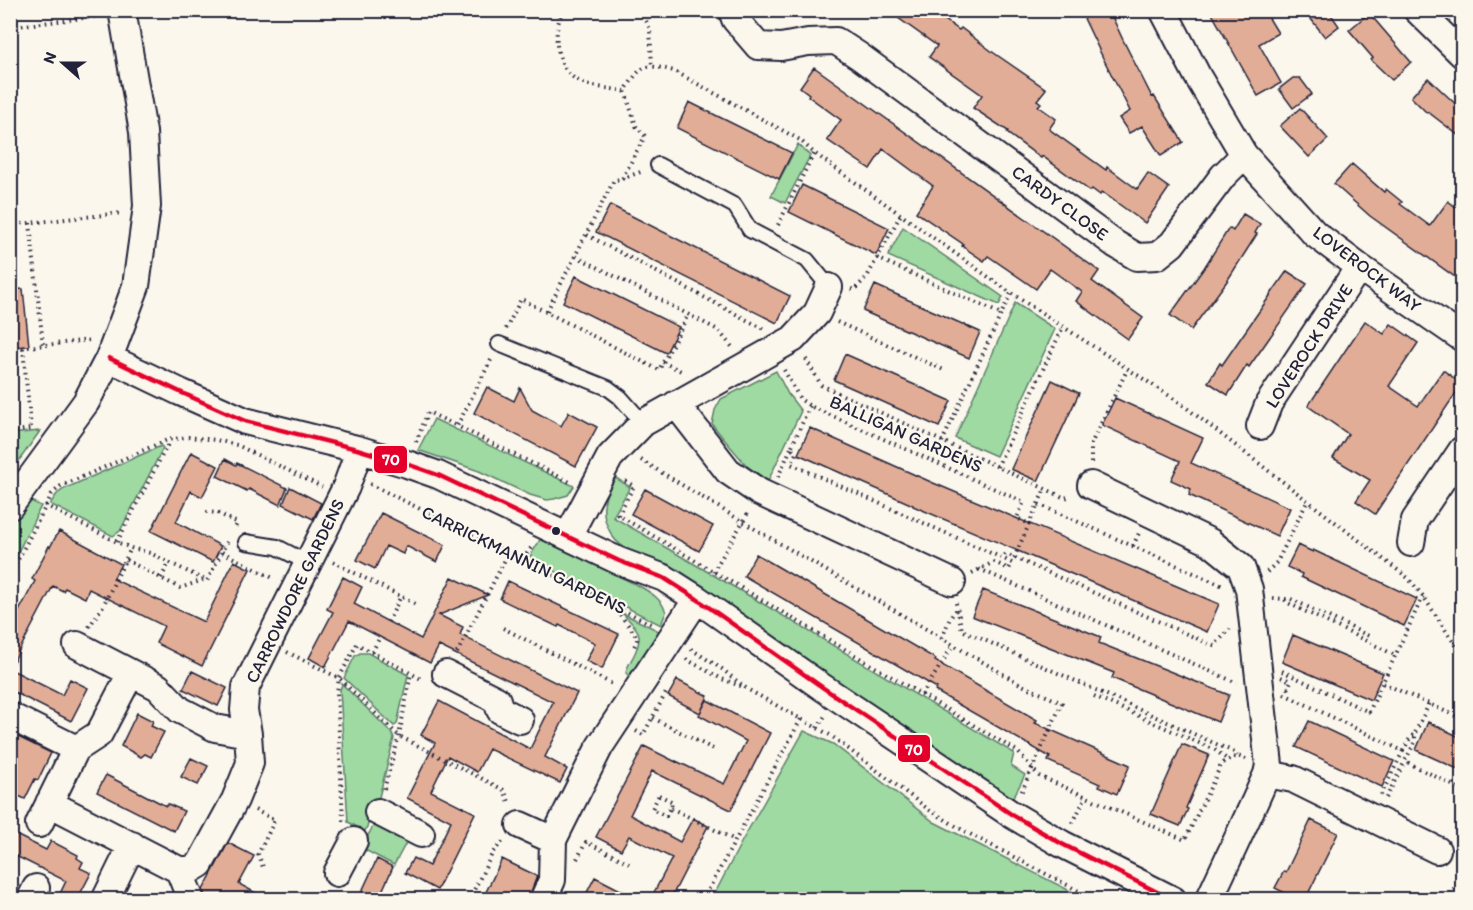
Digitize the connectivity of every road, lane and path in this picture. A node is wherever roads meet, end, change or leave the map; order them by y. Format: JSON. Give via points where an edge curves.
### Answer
{"nodes":[{"id":1,"x":563,"y":10,"type":"edge"},
{"id":2,"x":641,"y":10,"type":"edge"},
{"id":3,"x":732,"y":10,"type":"edge"},
{"id":4,"x":1163,"y":10,"type":"edge"},
{"id":5,"x":1418,"y":10,"type":"edge"},
{"id":6,"x":122,"y":12,"type":"edge"},
{"id":7,"x":10,"y":27,"type":"edge"},
{"id":8,"x":1462,"y":54,"type":"edge"},
{"id":9,"x":652,"y":66,"type":"junction"},
{"id":10,"x":625,"y":91,"type":"junction"},
{"id":11,"x":814,"y":153,"type":"junction"},
{"id":12,"x":1245,"y":155,"type":"junction"},
{"id":13,"x":658,"y":165,"type":"dead end"},
{"id":14,"x":146,"y":213,"type":"junction"},
{"id":15,"x":901,"y":214,"type":"junction"},
{"id":16,"x":30,"y":223,"type":"junction"},
{"id":17,"x":10,"y":225,"type":"edge"},
{"id":18,"x":587,"y":235,"type":"junction"},
{"id":19,"x":770,"y":240,"type":"junction"},
{"id":20,"x":576,"y":256,"type":"junction"},
{"id":21,"x":877,"y":258,"type":"junction"},
{"id":22,"x":1359,"y":267,"type":"junction"},
{"id":23,"x":829,"y":287,"type":"junction"},
{"id":24,"x":1011,"y":293,"type":"junction"},
{"id":25,"x":547,"y":311,"type":"junction"},
{"id":26,"x":817,"y":313,"type":"junction"},
{"id":27,"x":1001,"y":314,"type":"junction"},
{"id":28,"x":688,"y":315,"type":"junction"},
{"id":29,"x":1063,"y":327,"type":"junction"},
{"id":30,"x":1462,"y":338,"type":"edge"},
{"id":31,"x":499,"y":344,"type":"junction"},
{"id":32,"x":43,"y":345,"type":"junction"},
{"id":33,"x":783,"y":345,"type":"junction"},
{"id":34,"x":23,"y":348,"type":"junction"},
{"id":35,"x":10,"y":349,"type":"edge"},
{"id":36,"x":112,"y":350,"type":"junction"},
{"id":37,"x":663,"y":362,"type":"junction"},
{"id":38,"x":747,"y":365,"type":"junction"},
{"id":39,"x":1127,"y":370,"type":"junction"},
{"id":40,"x":681,"y":371,"type":"dead end"},
{"id":41,"x":946,"y":371,"type":"dead end"},
{"id":42,"x":676,"y":404,"type":"junction"},
{"id":43,"x":810,"y":406,"type":"junction"},
{"id":44,"x":643,"y":423,"type":"junction"},
{"id":45,"x":457,"y":426,"type":"junction"},
{"id":46,"x":1260,"y":426,"type":"dead end"},
{"id":47,"x":31,"y":429,"type":"dead end"},
{"id":48,"x":167,"y":440,"type":"junction"},
{"id":49,"x":942,"y":442,"type":"junction"},
{"id":50,"x":1091,"y":444,"type":"dead end"},
{"id":51,"x":620,"y":446,"type":"junction"},
{"id":52,"x":791,"y":448,"type":"junction"},
{"id":53,"x":357,"y":449,"type":"junction"},
{"id":54,"x":1462,"y":450,"type":"edge"},
{"id":55,"x":407,"y":464,"type":"junction"},
{"id":56,"x":997,"y":467,"type":"junction"},
{"id":57,"x":603,"y":468,"type":"junction"},
{"id":58,"x":781,"y":472,"type":"dead end"},
{"id":59,"x":349,"y":478,"type":"junction"},
{"id":60,"x":572,"y":483,"type":"dead end"},
{"id":61,"x":1091,"y":485,"type":"joint"},
{"id":62,"x":320,"y":486,"type":"dead end"},
{"id":63,"x":1045,"y":489,"type":"junction"},
{"id":64,"x":17,"y":497,"type":"edge"},
{"id":65,"x":1308,"y":500,"type":"junction"},
{"id":66,"x":1038,"y":504,"type":"junction"},
{"id":67,"x":45,"y":506,"type":"junction"},
{"id":68,"x":206,"y":512,"type":"dead end"},
{"id":69,"x":743,"y":522,"type":"junction"},
{"id":70,"x":1029,"y":524,"type":"junction"},
{"id":71,"x":568,"y":536,"type":"junction"},
{"id":72,"x":117,"y":542,"type":"junction"},
{"id":73,"x":246,"y":542,"type":"dead end"},
{"id":74,"x":1411,"y":543,"type":"dead end"},
{"id":75,"x":131,"y":548,"type":"junction"},
{"id":76,"x":222,"y":552,"type":"junction"},
{"id":77,"x":508,"y":552,"type":"junction"},
{"id":78,"x":311,"y":557,"type":"junction"},
{"id":79,"x":1002,"y":558,"type":"junction"},
{"id":80,"x":1014,"y":558,"type":"junction"},
{"id":81,"x":126,"y":560,"type":"junction"},
{"id":82,"x":170,"y":562,"type":"junction"},
{"id":83,"x":994,"y":562,"type":"dead end"},
{"id":84,"x":980,"y":569,"type":"dead end"},
{"id":85,"x":713,"y":572,"type":"junction"},
{"id":86,"x":10,"y":575,"type":"edge"},
{"id":87,"x":161,"y":578,"type":"junction"},
{"id":88,"x":203,"y":579,"type":"junction"},
{"id":89,"x":952,"y":582,"type":"joint"},
{"id":90,"x":295,"y":589,"type":"junction"},
{"id":91,"x":401,"y":596,"type":"junction"},
{"id":92,"x":1423,"y":596,"type":"junction"},
{"id":93,"x":1250,"y":598,"type":"junction"},
{"id":94,"x":697,"y":599,"type":"junction"},
{"id":95,"x":1284,"y":599,"type":"junction"},
{"id":96,"x":416,"y":604,"type":"dead end"},
{"id":97,"x":613,"y":604,"type":"junction"},
{"id":98,"x":957,"y":608,"type":"junction"},
{"id":99,"x":388,"y":622,"type":"dead end"},
{"id":100,"x":503,"y":628,"type":"dead end"},
{"id":101,"x":663,"y":630,"type":"dead end"},
{"id":102,"x":380,"y":637,"type":"dead end"},
{"id":103,"x":1371,"y":637,"type":"dead end"},
{"id":104,"x":942,"y":638,"type":"junction"},
{"id":105,"x":268,"y":643,"type":"junction"},
{"id":106,"x":682,"y":644,"type":"dead end"},
{"id":107,"x":77,"y":645,"type":"joint"},
{"id":108,"x":953,"y":645,"type":"junction"},
{"id":109,"x":372,"y":652,"type":"junction"},
{"id":110,"x":630,"y":655,"type":"dead end"},
{"id":111,"x":1395,"y":655,"type":"junction"},
{"id":112,"x":1462,"y":655,"type":"edge"},
{"id":113,"x":685,"y":659,"type":"dead end"},
{"id":114,"x":1277,"y":668,"type":"dead end"},
{"id":115,"x":131,"y":673,"type":"junction"},
{"id":116,"x":411,"y":673,"type":"junction"},
{"id":117,"x":446,"y":674,"type":"junction"},
{"id":118,"x":620,"y":676,"type":"dead end"},
{"id":119,"x":339,"y":678,"type":"junction"},
{"id":120,"x":603,"y":679,"type":"dead end"},
{"id":121,"x":1383,"y":683,"type":"junction"},
{"id":122,"x":615,"y":686,"type":"dead end"},
{"id":123,"x":669,"y":689,"type":"dead end"},
{"id":124,"x":747,"y":689,"type":"junction"},
{"id":125,"x":1261,"y":689,"type":"junction"},
{"id":126,"x":922,"y":695,"type":"junction"},
{"id":127,"x":1094,"y":696,"type":"dead end"},
{"id":128,"x":1429,"y":704,"type":"junction"},
{"id":129,"x":10,"y":716,"type":"edge"},
{"id":130,"x":653,"y":718,"type":"junction"},
{"id":131,"x":801,"y":719,"type":"junction"},
{"id":132,"x":1462,"y":719,"type":"edge"},
{"id":133,"x":520,"y":720,"type":"dead end"},
{"id":134,"x":617,"y":721,"type":"junction"},
{"id":135,"x":1415,"y":733,"type":"junction"},
{"id":136,"x":248,"y":734,"type":"junction"},
{"id":137,"x":399,"y":736,"type":"junction"},
{"id":138,"x":76,"y":749,"type":"junction"},
{"id":139,"x":713,"y":749,"type":"dead end"},
{"id":140,"x":1403,"y":751,"type":"junction"},
{"id":141,"x":1237,"y":756,"type":"junction"},
{"id":142,"x":1228,"y":760,"type":"junction"},
{"id":143,"x":1405,"y":761,"type":"junction"},
{"id":144,"x":1032,"y":768,"type":"junction"},
{"id":145,"x":1268,"y":770,"type":"junction"},
{"id":146,"x":1393,"y":784,"type":"dead end"},
{"id":147,"x":1462,"y":790,"type":"edge"},
{"id":148,"x":1086,"y":796,"type":"junction"},
{"id":149,"x":235,"y":800,"type":"junction"},
{"id":150,"x":1377,"y":803,"type":"dead end"},
{"id":151,"x":670,"y":808,"type":"junction"},
{"id":152,"x":378,"y":812,"type":"joint"},
{"id":153,"x":520,"y":825,"type":"junction"},
{"id":154,"x":421,"y":834,"type":"dead end"},
{"id":155,"x":553,"y":840,"type":"junction"},
{"id":156,"x":735,"y":840,"type":"junction"},
{"id":157,"x":354,"y":841,"type":"joint"},
{"id":158,"x":586,"y":842,"type":"dead end"},
{"id":159,"x":1062,"y":843,"type":"junction"},
{"id":160,"x":132,"y":845,"type":"junction"},
{"id":161,"x":1437,"y":850,"type":"dead end"},
{"id":162,"x":631,"y":864,"type":"dead end"},
{"id":163,"x":263,"y":867,"type":"dead end"},
{"id":164,"x":179,"y":870,"type":"junction"},
{"id":165,"x":1462,"y":872,"type":"edge"},
{"id":166,"x":337,"y":873,"type":"dead end"},
{"id":167,"x":105,"y":900,"type":"edge"},
{"id":168,"x":191,"y":900,"type":"edge"},
{"id":169,"x":469,"y":900,"type":"edge"},
{"id":170,"x":543,"y":900,"type":"edge"},
{"id":171,"x":703,"y":900,"type":"edge"},
{"id":172,"x":1096,"y":900,"type":"edge"},
{"id":173,"x":1173,"y":900,"type":"edge"},
{"id":174,"x":1209,"y":900,"type":"edge"},
{"id":175,"x":1448,"y":900,"type":"edge"}],
"edges":[{"from":1,"to":10,"type":"path","via":[[556,44],[565,69],[584,83]]},
{"from":2,"to":9,"type":"path","via":[[650,29]]},
{"from":3,"to":12,"type":"street","name":"CARDY CLOSE","via":[[758,46],[836,41],[1137,257],[1157,256],[1172,244],[1223,176]]},
{"from":4,"to":12,"type":"street","name":"LOVEROCK WAY"},
{"from":5,"to":8,"type":"street"},
{"from":6,"to":7,"type":"path"},
{"from":6,"to":14,"type":"street","via":[[143,132]]},
{"from":9,"to":10,"type":"path","via":[[638,71]]},
{"from":9,"to":11,"type":"path","via":[[674,71],[800,140]]},
{"from":10,"to":18,"type":"path","via":[[636,126],[645,136],[622,179],[614,180]]},
{"from":11,"to":15,"type":"path"},
{"from":11,"to":19,"type":"path"},
{"from":12,"to":22,"type":"street","name":"LOVEROCK WAY","via":[[1315,234]]},
{"from":13,"to":19,"type":"lane","via":[[735,207],[750,230]]},
{"from":14,"to":16,"type":"path"},
{"from":14,"to":36,"type":"street","via":[[136,286]]},
{"from":15,"to":21,"type":"path"},
{"from":15,"to":24,"type":"path"},
{"from":16,"to":17,"type":"path"},
{"from":16,"to":32,"type":"path"},
{"from":18,"to":20,"type":"path"},
{"from":18,"to":33,"type":"path","via":[[772,334]]},
{"from":19,"to":23,"type":"lane","via":[[807,260]]},
{"from":20,"to":25,"type":"path"},
{"from":20,"to":28,"type":"path"},
{"from":21,"to":23,"type":"path","via":[[854,290]]},
{"from":21,"to":27,"type":"path"},
{"from":22,"to":30,"type":"street","name":"LOVEROCK WAY"},
{"from":22,"to":46,"type":"street","name":"LOVEROCK DRIVE","via":[[1269,404]]},
{"from":23,"to":26,"type":"street"},
{"from":24,"to":27,"type":"path"},
{"from":24,"to":29,"type":"path"},
{"from":25,"to":31,"type":"path","via":[[521,298]]},
{"from":25,"to":37,"type":"path","via":[[659,370]]},
{"from":26,"to":33,"type":"street"},
{"from":26,"to":41,"type":"path"},
{"from":27,"to":49,"type":"path"},
{"from":28,"to":37,"type":"path"},
{"from":28,"to":38,"type":"path","via":[[718,330]]},
{"from":29,"to":39,"type":"path"},
{"from":29,"to":56,"type":"path"},
{"from":31,"to":44,"type":"lane","via":[[609,388]]},
{"from":31,"to":45,"type":"path"},
{"from":32,"to":34,"type":"path"},
{"from":32,"to":36,"type":"path","via":[[94,339]]},
{"from":33,"to":38,"type":"street"},
{"from":33,"to":43,"type":"path","name":"BALLIGAN GARDENS","via":[[800,399]]},
{"from":33,"to":49,"type":"path","via":[[821,385]]},
{"from":34,"to":35,"type":"path"},
{"from":34,"to":47,"type":"path"},
{"from":36,"to":53,"type":"street","via":[[180,392],[245,421]]},
{"from":36,"to":64,"type":"street","via":[[86,402]]},
{"from":37,"to":40,"type":"path"},
{"from":38,"to":42,"type":"street"},
{"from":39,"to":50,"type":"path"},
{"from":39,"to":65,"type":"path","via":[[1179,402]]},
{"from":42,"to":44,"type":"street"},
{"from":42,"to":89,"type":"street","via":[[728,471],[759,492]]},
{"from":43,"to":52,"type":"path"},
{"from":43,"to":70,"type":"path","name":"BALLIGAN GARDENS","via":[[1024,502],[1017,518]]},
{"from":44,"to":51,"type":"street"},
{"from":45,"to":55,"type":"path","via":[[428,412]]},
{"from":45,"to":60,"type":"path"},
{"from":48,"to":62,"type":"path","via":[[188,437],[237,445]]},
{"from":48,"to":67,"type":"path","via":[[61,486]]},
{"from":48,"to":72,"type":"path"},
{"from":49,"to":56,"type":"path"},
{"from":51,"to":57,"type":"street"},
{"from":51,"to":69,"type":"path"},
{"from":52,"to":58,"type":"path"},
{"from":52,"to":79,"type":"path","via":[[796,453],[791,464]]},
{"from":53,"to":55,"type":"street"},
{"from":53,"to":59,"type":"street","name":"CARROWDORE GARDENS"},
{"from":54,"to":74,"type":"street","via":[[1415,520]]},
{"from":55,"to":71,"type":"street"},
{"from":56,"to":63,"type":"path"},
{"from":57,"to":71,"type":"street"},
{"from":57,"to":85,"type":"path","via":[[634,486],[618,515]]},
{"from":59,"to":77,"type":"path","name":"CARRICKMANNIN GARDENS","via":[[373,485]]},
{"from":59,"to":78,"type":"street","name":"CARROWDORE GARDENS"},
{"from":61,"to":63,"type":"path","via":[[1065,498]]},
{"from":61,"to":93,"type":"street","via":[[1210,542],[1241,567]]},
{"from":63,"to":66,"type":"path"},
{"from":64,"to":67,"type":"path"},
{"from":65,"to":92,"type":"path","via":[[1408,578]]},
{"from":65,"to":93,"type":"path","via":[[1277,562]]},
{"from":66,"to":70,"type":"path"},
{"from":66,"to":93,"type":"path"},
{"from":67,"to":72,"type":"path"},
{"from":67,"to":86,"type":"path"},
{"from":68,"to":76,"type":"path","via":[[218,513],[237,523]]},
{"from":69,"to":85,"type":"path"},
{"from":69,"to":104,"type":"path"},
{"from":70,"to":80,"type":"path"},
{"from":71,"to":94,"type":"street","via":[[664,578]]},
{"from":72,"to":75,"type":"path"},
{"from":73,"to":78,"type":"lane"},
{"from":75,"to":81,"type":"path"},
{"from":75,"to":82,"type":"path"},
{"from":76,"to":88,"type":"path","via":[[207,581]]},
{"from":76,"to":90,"type":"path"},
{"from":77,"to":97,"type":"path","name":"CARRICKMANNIN GARDENS"},
{"from":77,"to":117,"type":"path"},
{"from":78,"to":90,"type":"street","name":"CARROWDORE GARDENS"},
{"from":78,"to":91,"type":"path"},
{"from":79,"to":80,"type":"path","via":[[1006,554]]},
{"from":79,"to":83,"type":"path","via":[[1012,563],[1009,569]]},
{"from":80,"to":93,"type":"path","via":[[1214,646]]},
{"from":81,"to":87,"type":"path"},
{"from":81,"to":107,"type":"path"},
{"from":82,"to":87,"type":"path"},
{"from":82,"to":88,"type":"path"},
{"from":84,"to":125,"type":"path","via":[[1245,687]]},
{"from":85,"to":126,"type":"path"},
{"from":87,"to":88,"type":"path","via":[[180,588]]},
{"from":89,"to":98,"type":"path"},
{"from":90,"to":105,"type":"street","name":"CARROWDORE GARDENS"},
{"from":91,"to":96,"type":"path"},
{"from":91,"to":99,"type":"path"},
{"from":92,"to":111,"type":"path"},
{"from":92,"to":112,"type":"path"},
{"from":93,"to":95,"type":"path"},
{"from":93,"to":125,"type":"street"},
{"from":94,"to":134,"type":"street"},
{"from":94,"to":159,"type":"street","via":[[822,687]]},
{"from":95,"to":103,"type":"path","via":[[1297,601]]},
{"from":95,"to":111,"type":"path"},
{"from":97,"to":101,"type":"path","name":"CARRICKMANNIN GARDENS"},
{"from":97,"to":110,"type":"path","via":[[636,634]]},
{"from":98,"to":104,"type":"path"},
{"from":98,"to":141,"type":"path","via":[[962,630]]},
{"from":100,"to":120,"type":"path"},
{"from":102,"to":109,"type":"path"},
{"from":104,"to":108,"type":"path"},
{"from":105,"to":119,"type":"path"},
{"from":105,"to":136,"type":"street","name":"CARROWDORE GARDENS","via":[[246,687]]},
{"from":106,"to":124,"type":"path"},
{"from":107,"to":115,"type":"street"},
{"from":108,"to":126,"type":"path"},
{"from":108,"to":144,"type":"path","via":[[1062,703]]},
{"from":109,"to":116,"type":"path"},
{"from":109,"to":119,"type":"path","via":[[357,644]]},
{"from":111,"to":121,"type":"path"},
{"from":113,"to":124,"type":"path"},
{"from":114,"to":121,"type":"path","via":[[1369,712]]},
{"from":115,"to":136,"type":"street","via":[[158,687],[180,710],[215,728]]},
{"from":115,"to":138,"type":"street","via":[[99,734]]},
{"from":116,"to":117,"type":"path","via":[[428,683]]},
{"from":116,"to":137,"type":"path"},
{"from":117,"to":133,"type":"street","via":[[497,700],[500,710]]},
{"from":118,"to":122,"type":"path"},
{"from":119,"to":137,"type":"path"},
{"from":119,"to":157,"type":"path","via":[[343,822]]},
{"from":121,"to":128,"type":"path"},
{"from":123,"to":130,"type":"path"},
{"from":124,"to":131,"type":"path"},
{"from":125,"to":140,"type":"path","via":[[1278,691]]},
{"from":125,"to":145,"type":"street"},
{"from":126,"to":144,"type":"path","via":[[1017,751]]},
{"from":127,"to":142,"type":"path","via":[[1215,750]]},
{"from":128,"to":132,"type":"path"},
{"from":128,"to":135,"type":"path"},
{"from":129,"to":138,"type":"street"},
{"from":130,"to":134,"type":"path","via":[[644,735]]},
{"from":130,"to":139,"type":"path"},
{"from":131,"to":156,"type":"path"},
{"from":131,"to":172,"type":"path","via":[[830,735],[928,809]]},
{"from":134,"to":155,"type":"street","via":[[600,746]]},
{"from":135,"to":140,"type":"path"},
{"from":135,"to":143,"type":"path"},
{"from":136,"to":149,"type":"street","name":"CARROWDORE GARDENS","via":[[250,763]]},
{"from":137,"to":152,"type":"path"},
{"from":137,"to":153,"type":"path","via":[[504,790]]},
{"from":138,"to":160,"type":"street","via":[[44,813]]},
{"from":140,"to":150,"type":"path"},
{"from":141,"to":142,"type":"path"},
{"from":141,"to":145,"type":"path"},
{"from":142,"to":148,"type":"path","via":[[1222,763],[1185,840]]},
{"from":143,"to":146,"type":"path"},
{"from":143,"to":147,"type":"path"},
{"from":144,"to":148,"type":"path","via":[[1039,776]]},
{"from":145,"to":161,"type":"street"},
{"from":145,"to":174,"type":"street"},
{"from":148,"to":159,"type":"path"},
{"from":149,"to":163,"type":"path","via":[[275,820],[258,854]]},
{"from":149,"to":164,"type":"street","name":"CARROWDORE GARDENS","via":[[200,864],[190,870]]},
{"from":151,"to":151,"type":"path","via":[[666,816],[652,809],[659,795],[674,802]]},
{"from":151,"to":156,"type":"path"},
{"from":152,"to":154,"type":"street"},
{"from":153,"to":155,"type":"street"},
{"from":153,"to":169,"type":"path","via":[[493,852]]},
{"from":155,"to":170,"type":"street","via":[[552,880]]},
{"from":156,"to":171,"type":"path"},
{"from":157,"to":166,"type":"street"},
{"from":158,"to":162,"type":"path"},
{"from":159,"to":173,"type":"street"},
{"from":160,"to":164,"type":"street"},
{"from":160,"to":167,"type":"street"},
{"from":164,"to":168,"type":"street"},
{"from":165,"to":175,"type":"path"}]}
